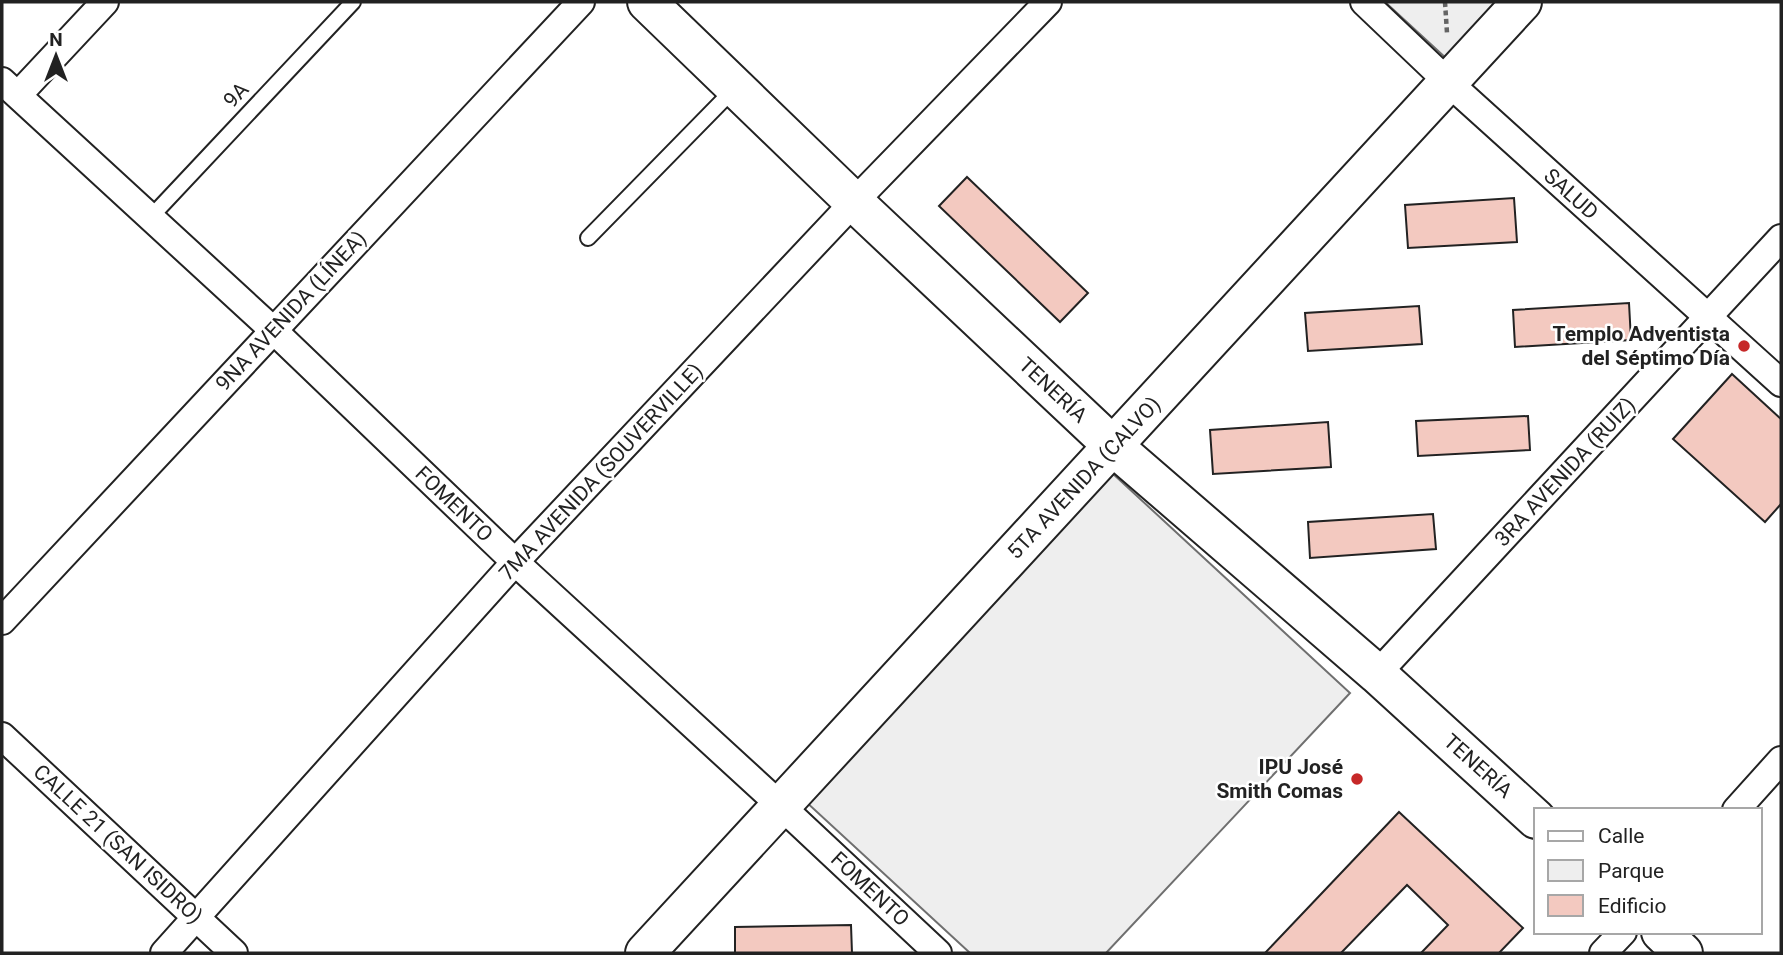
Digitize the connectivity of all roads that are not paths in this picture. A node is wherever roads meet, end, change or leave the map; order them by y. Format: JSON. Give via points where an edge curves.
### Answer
{"nodes":[{"id":1,"x":105,"y":2,"type":"edge"},
{"id":2,"x":353,"y":2,"type":"edge"},
{"id":3,"x":581,"y":2,"type":"edge"},
{"id":4,"x":647,"y":2,"type":"edge"},
{"id":5,"x":1048,"y":2,"type":"edge"},
{"id":6,"x":1364,"y":2,"type":"edge"},
{"id":7,"x":1522,"y":2,"type":"edge"},
{"id":8,"x":1449,"y":83,"type":"junction"},
{"id":9,"x":737,"y":87,"type":"junction"},
{"id":10,"x":10,"y":88,"type":"edge"},
{"id":11,"x":854,"y":202,"type":"junction"},
{"id":12,"x":150,"y":218,"type":"junction"},
{"id":13,"x":588,"y":238,"type":"dead end"},
{"id":14,"x":1781,"y":238,"type":"edge"},
{"id":15,"x":1708,"y":318,"type":"junction"},
{"id":16,"x":273,"y":330,"type":"junction"},
{"id":17,"x":1781,"y":383,"type":"edge"},
{"id":18,"x":1113,"y":446,"type":"junction"},
{"id":19,"x":515,"y":562,"type":"junction"},
{"id":20,"x":2,"y":621,"type":"edge"},
{"id":21,"x":1377,"y":674,"type":"junction"},
{"id":22,"x":2,"y":736,"type":"edge"},
{"id":23,"x":1781,"y":760,"type":"edge"},
{"id":24,"x":781,"y":806,"type":"junction"},
{"id":25,"x":1738,"y":808,"type":"edge"},
{"id":26,"x":1534,"y":816,"type":"edge"},
{"id":27,"x":197,"y":919,"type":"junction"},
{"id":28,"x":1621,"y":934,"type":"edge"},
{"id":29,"x":1663,"y":934,"type":"edge"},
{"id":30,"x":164,"y":953,"type":"edge"},
{"id":31,"x":234,"y":953,"type":"edge"},
{"id":32,"x":645,"y":953,"type":"edge"},
{"id":33,"x":938,"y":953,"type":"edge"},
{"id":34,"x":1603,"y":953,"type":"edge"},
{"id":35,"x":1683,"y":953,"type":"edge"}],
"edges":[{"from":1,"to":10,"type":"street"},
{"from":2,"to":12,"type":"lane","name":"9A"},
{"from":3,"to":16,"type":"street","name":"9NA AVENIDA (LÍNEA)"},
{"from":4,"to":9,"type":"street","name":"TENERÍA"},
{"from":5,"to":11,"type":"street","name":"7MA AVENIDA (SOUVERVILLE)"},
{"from":6,"to":8,"type":"street","name":"SALUD"},
{"from":7,"to":8,"type":"street","name":"5TA AVENIDA (CALVO)"},
{"from":8,"to":15,"type":"street","name":"SALUD"},
{"from":8,"to":18,"type":"street","name":"5TA AVENIDA (CALVO)"},
{"from":9,"to":11,"type":"street","name":"TENERÍA"},
{"from":9,"to":13,"type":"lane"},
{"from":10,"to":12,"type":"street","name":"FOMENTO"},
{"from":11,"to":18,"type":"street","name":"TENERÍA"},
{"from":11,"to":19,"type":"street","name":"7MA AVENIDA (SOUVERVILLE)"},
{"from":12,"to":16,"type":"street","name":"FOMENTO"},
{"from":14,"to":15,"type":"street","name":"3RA AVENIDA (RUIZ)"},
{"from":15,"to":17,"type":"street","name":"SALUD"},
{"from":15,"to":21,"type":"street","name":"3RA AVENIDA (RUIZ)"},
{"from":16,"to":19,"type":"street","name":"FOMENTO"},
{"from":16,"to":20,"type":"street","name":"9NA AVENIDA (LÍNEA)"},
{"from":18,"to":21,"type":"street","name":"TENERÍA"},
{"from":18,"to":24,"type":"street","name":"5TA AVENIDA (CALVO)"},
{"from":19,"to":24,"type":"street","name":"FOMENTO"},
{"from":19,"to":27,"type":"street","name":"7MA AVENIDA (SOUVERVILLE)"},
{"from":21,"to":26,"type":"street","name":"TENERÍA"},
{"from":22,"to":27,"type":"street","name":"CALLE 21 (SAN ISIDRO)"},
{"from":23,"to":25,"type":"street"},
{"from":24,"to":32,"type":"street","name":"5TA AVENIDA (CALVO)"},
{"from":24,"to":33,"type":"street","name":"FOMENTO"},
{"from":27,"to":30,"type":"street","name":"7MA AVENIDA (SOUVERVILLE)"},
{"from":27,"to":31,"type":"street","name":"CALLE 21 (SAN ISIDRO)"},
{"from":28,"to":34,"type":"street"},
{"from":29,"to":35,"type":"street"}]}
